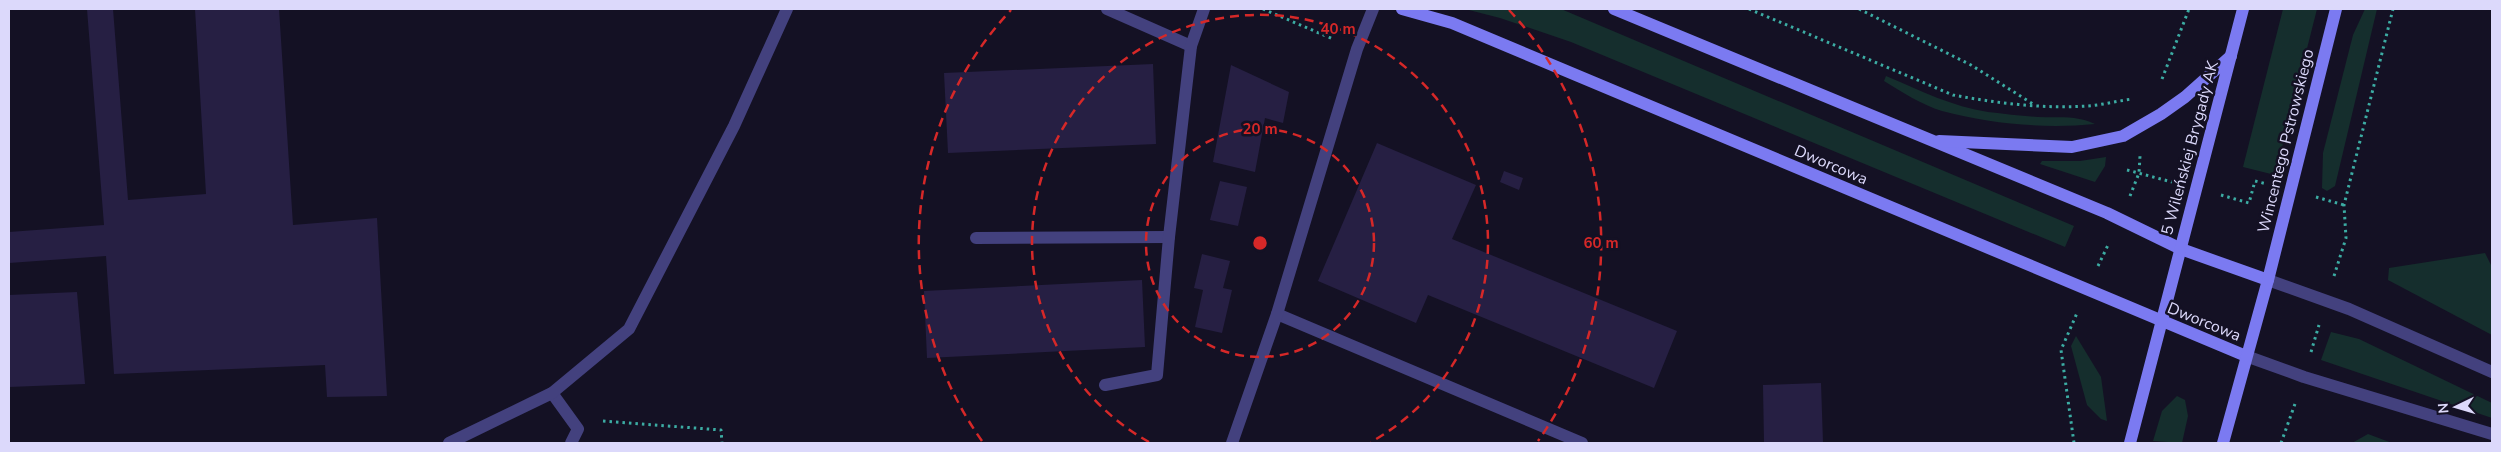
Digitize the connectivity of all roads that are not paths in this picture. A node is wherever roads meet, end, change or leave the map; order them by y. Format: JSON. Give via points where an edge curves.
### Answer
{"nodes":[{"id":1,"x":787,"y":9,"type":"edge"},
{"id":2,"x":1107,"y":9,"type":"edge"},
{"id":3,"x":1204,"y":9,"type":"edge"},
{"id":4,"x":1373,"y":9,"type":"edge"},
{"id":5,"x":1402,"y":9,"type":"edge"},
{"id":6,"x":1614,"y":9,"type":"edge"},
{"id":7,"x":2243,"y":9,"type":"edge"},
{"id":8,"x":2336,"y":9,"type":"edge"},
{"id":9,"x":1191,"y":46,"type":"junction"},
{"id":10,"x":2231,"y":56,"type":"junction"},
{"id":11,"x":1929,"y":140,"type":"junction"},
{"id":12,"x":1169,"y":237,"type":"junction"},
{"id":13,"x":976,"y":238,"type":"dead end"},
{"id":14,"x":2180,"y":249,"type":"junction"},
{"id":15,"x":2268,"y":280,"type":"junction"},
{"id":16,"x":1277,"y":314,"type":"junction"},
{"id":17,"x":2162,"y":322,"type":"junction"},
{"id":18,"x":2246,"y":356,"type":"junction"},
{"id":19,"x":2492,"y":372,"type":"edge"},
{"id":20,"x":1105,"y":384,"type":"dead end"},
{"id":21,"x":552,"y":393,"type":"junction"},
{"id":22,"x":2492,"y":434,"type":"edge"},
{"id":23,"x":449,"y":443,"type":"edge"},
{"id":24,"x":572,"y":443,"type":"edge"},
{"id":25,"x":1232,"y":443,"type":"edge"},
{"id":26,"x":1582,"y":443,"type":"edge"},
{"id":27,"x":2130,"y":443,"type":"edge"},
{"id":28,"x":2223,"y":443,"type":"edge"}],
"edges":[{"from":1,"to":21,"type":"street","via":[[734,126],[629,329]]},
{"from":2,"to":9,"type":"street"},
{"from":3,"to":9,"type":"street"},
{"from":4,"to":16,"type":"street","via":[[1357,49]]},
{"from":5,"to":17,"type":"street","name":"Dworcowa","via":[[1452,23]]},
{"from":6,"to":11,"type":"street"},
{"from":7,"to":10,"type":"street"},
{"from":8,"to":15,"type":"street","name":"Wincentego Pstrowskiego"},
{"from":9,"to":12,"type":"street"},
{"from":10,"to":11,"type":"street","via":[[2185,97],[2123,136],[2072,147]]},
{"from":10,"to":14,"type":"street","name":"5 Wileńskiej Brygady AK"},
{"from":11,"to":14,"type":"street","via":[[2108,213]]},
{"from":12,"to":13,"type":"street"},
{"from":12,"to":20,"type":"street","via":[[1156,375]]},
{"from":14,"to":15,"type":"street"},
{"from":14,"to":17,"type":"street"},
{"from":15,"to":18,"type":"street","name":"Wincentego Pstrowskiego"},
{"from":15,"to":19,"type":"street","via":[[2349,309]]},
{"from":16,"to":25,"type":"street"},
{"from":16,"to":26,"type":"street"},
{"from":17,"to":18,"type":"street","name":"Dworcowa"},
{"from":17,"to":27,"type":"street"},
{"from":18,"to":22,"type":"street"},
{"from":18,"to":28,"type":"street","name":"Wincentego Pstrowskiego"},
{"from":21,"to":23,"type":"street"},
{"from":21,"to":24,"type":"street","via":[[578,429]]}]}
